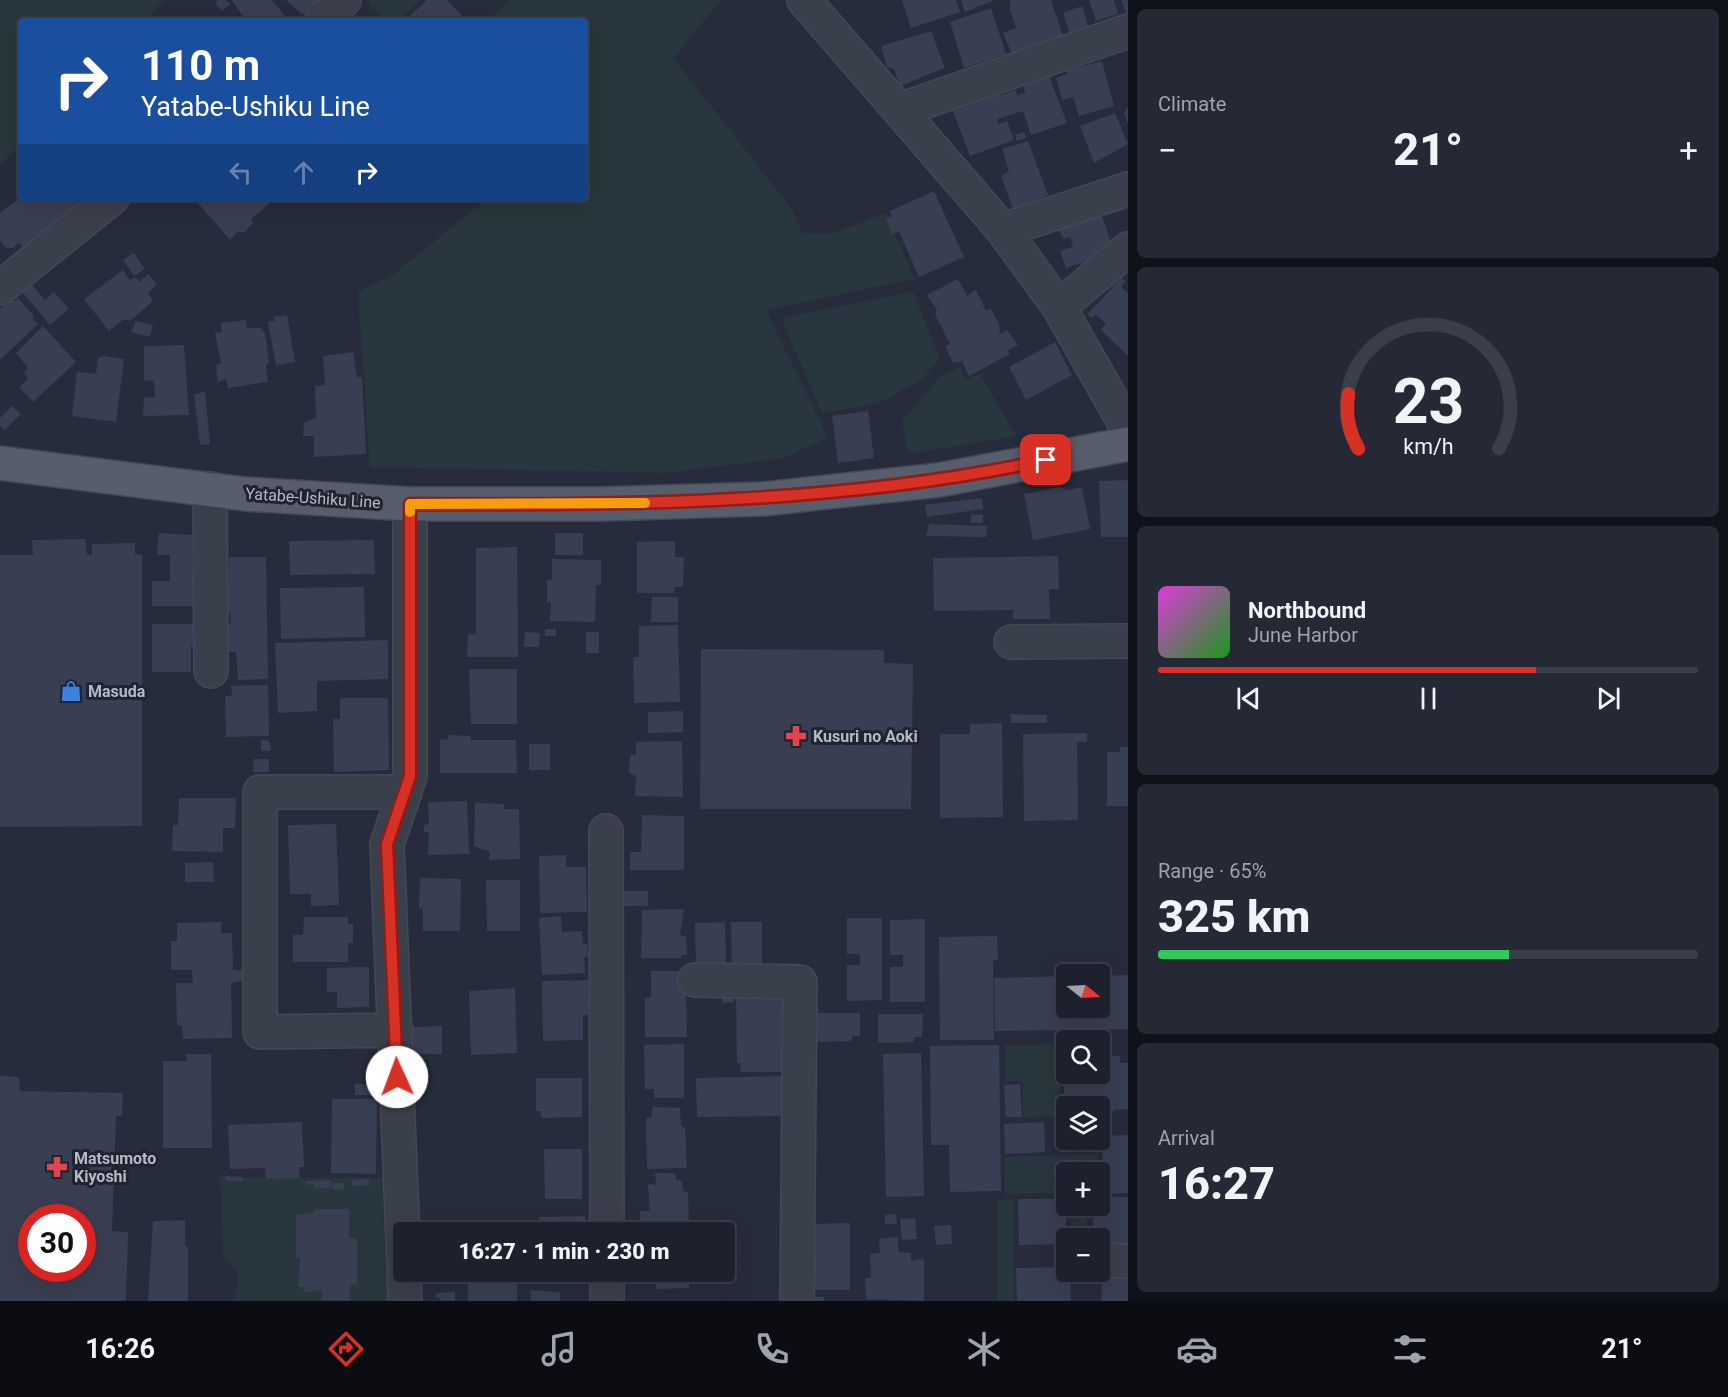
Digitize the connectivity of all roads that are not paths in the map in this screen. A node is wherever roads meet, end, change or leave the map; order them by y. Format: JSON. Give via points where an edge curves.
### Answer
{"nodes":[{"id":1,"x":344,"y":0,"type":"edge"},
{"id":2,"x":804,"y":0,"type":"edge"},
{"id":3,"x":324,"y":18,"type":"edge"},
{"id":4,"x":1128,"y":32,"type":"edge"},
{"id":5,"x":900,"y":110,"type":"junction"},
{"id":6,"x":1128,"y":189,"type":"edge"},
{"id":7,"x":108,"y":201,"type":"edge"},
{"id":8,"x":1003,"y":230,"type":"junction"},
{"id":9,"x":1128,"y":249,"type":"edge"},
{"id":10,"x":0,"y":288,"type":"edge"},
{"id":11,"x":1059,"y":307,"type":"junction"},
{"id":12,"x":1128,"y":429,"type":"edge"},
{"id":13,"x":1128,"y":444,"type":"edge"},
{"id":14,"x":0,"y":463,"type":"edge"},
{"id":15,"x":210,"y":489,"type":"junction"},
{"id":16,"x":410,"y":504,"type":"junction"},
{"id":17,"x":1128,"y":641,"type":"edge"},
{"id":18,"x":1011,"y":642,"type":"dead end"},
{"id":19,"x":211,"y":671,"type":"dead end"},
{"id":20,"x":405,"y":792,"type":"junction"},
{"id":21,"x":606,"y":831,"type":"dead end"},
{"id":22,"x":695,"y":980,"type":"dead end"},
{"id":23,"x":396,"y":1030,"type":"junction"},
{"id":24,"x":403,"y":1222,"type":"edge"},
{"id":25,"x":607,"y":1222,"type":"edge"},
{"id":26,"x":1110,"y":1260,"type":"edge"},
{"id":27,"x":1128,"y":1261,"type":"edge"},
{"id":28,"x":404,"y":1282,"type":"edge"},
{"id":29,"x":607,"y":1282,"type":"edge"},
{"id":30,"x":405,"y":1301,"type":"edge"},
{"id":31,"x":607,"y":1301,"type":"edge"},
{"id":32,"x":797,"y":1301,"type":"edge"}],
"edges":[{"from":1,"to":3,"type":"street"},
{"from":2,"to":5,"type":"street"},
{"from":4,"to":5,"type":"street"},
{"from":5,"to":8,"type":"street"},
{"from":6,"to":8,"type":"street"},
{"from":7,"to":10,"type":"street"},
{"from":8,"to":11,"type":"street"},
{"from":9,"to":11,"type":"street"},
{"from":11,"to":12,"type":"street"},
{"from":13,"to":16,"type":"main road","name":"Yatabe-Ushiku Line","via":[[939,480],[763,499]]},
{"from":14,"to":15,"type":"main road","name":"Yatabe-Ushiku Line"},
{"from":15,"to":16,"type":"main road","name":"Yatabe-Ushiku Line"},
{"from":15,"to":19,"type":"street"},
{"from":16,"to":20,"type":"street","via":[[410,776]]},
{"from":17,"to":18,"type":"street"},
{"from":20,"to":23,"type":"street","via":[[387,844]]},
{"from":20,"to":23,"type":"street","via":[[260,792],[260,1032]]},
{"from":21,"to":25,"type":"street"},
{"from":22,"to":32,"type":"street","via":[[800,982]]},
{"from":23,"to":24,"type":"street"},
{"from":26,"to":27,"type":"street"},
{"from":28,"to":30,"type":"street"},
{"from":29,"to":31,"type":"street"}]}
